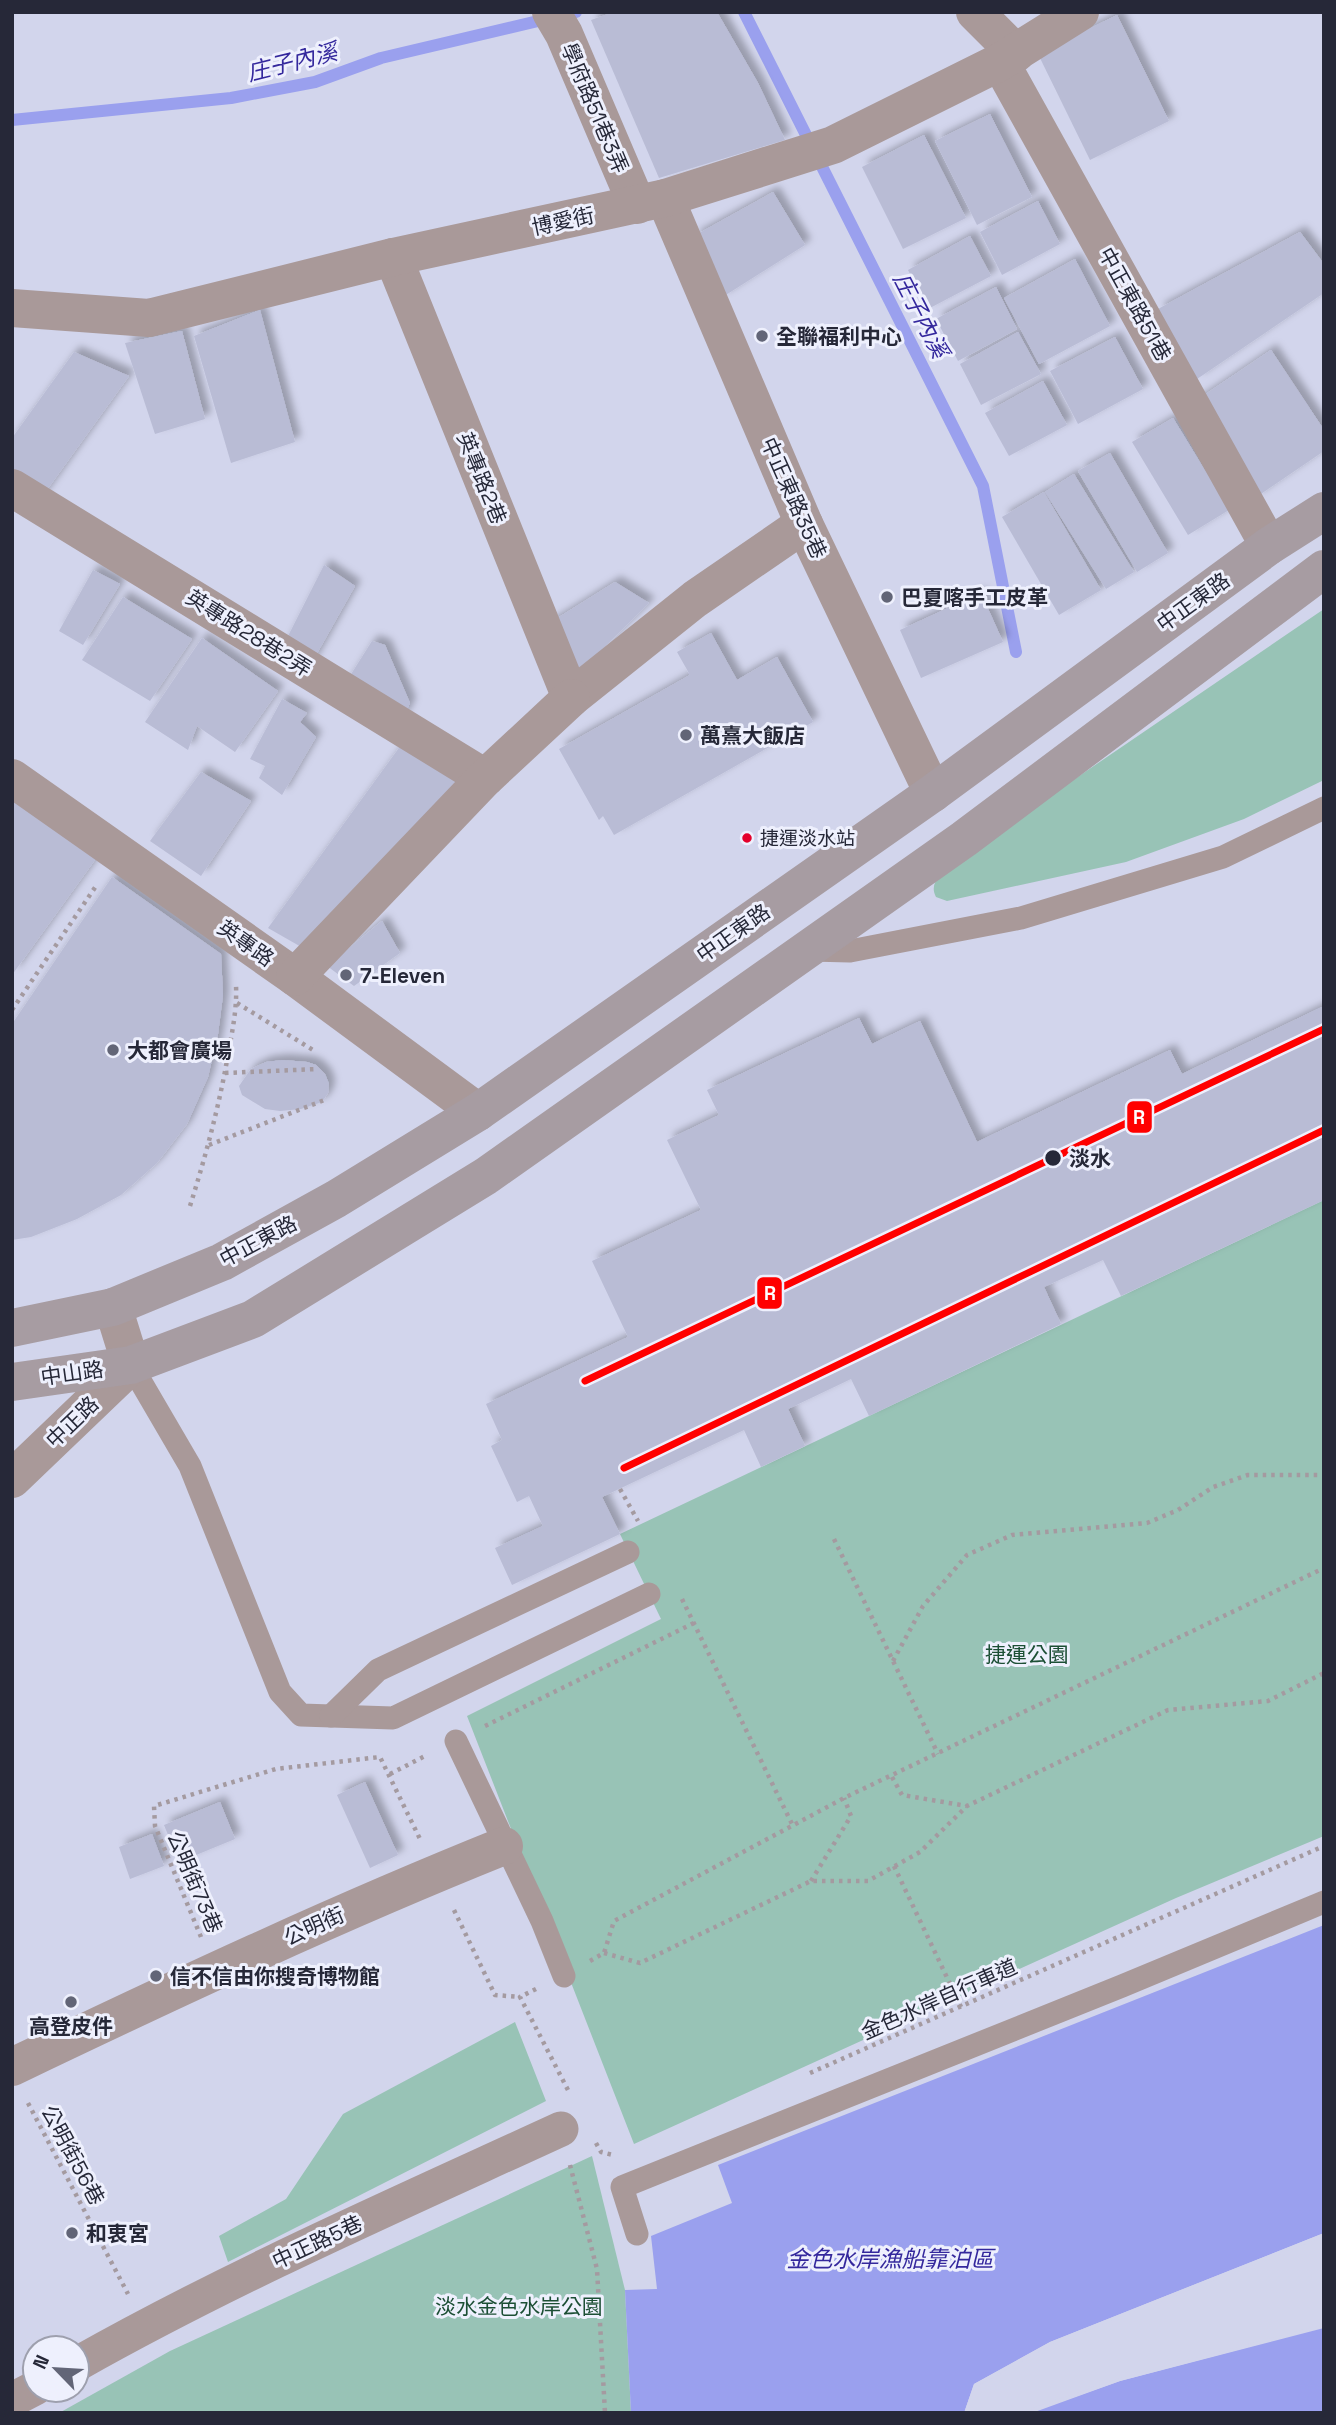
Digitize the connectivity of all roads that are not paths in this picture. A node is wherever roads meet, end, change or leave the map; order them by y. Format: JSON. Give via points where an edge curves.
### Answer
{"nodes":[{"id":1,"x":551,"y":12,"type":"edge"},
{"id":2,"x":975,"y":12,"type":"edge"},
{"id":3,"x":1080,"y":12,"type":"edge"},
{"id":4,"x":1008,"y":58,"type":"junction"},
{"id":5,"x":651,"y":202,"type":"junction"},
{"id":6,"x":393,"y":257,"type":"junction"},
{"id":7,"x":12,"y":308,"type":"edge"},
{"id":8,"x":12,"y":488,"type":"edge"},
{"id":9,"x":1324,"y":510,"type":"edge"},
{"id":10,"x":804,"y":524,"type":"junction"},
{"id":11,"x":1269,"y":546,"type":"junction"},
{"id":12,"x":1324,"y":569,"type":"edge"},
{"id":13,"x":571,"y":698,"type":"junction"},
{"id":14,"x":12,"y":778,"type":"edge"},
{"id":15,"x":485,"y":778,"type":"junction"},
{"id":16,"x":933,"y":793,"type":"junction"},
{"id":17,"x":1324,"y":808,"type":"edge"},
{"id":18,"x":807,"y":950,"type":"junction"},
{"id":19,"x":295,"y":977,"type":"junction"},
{"id":20,"x":478,"y":1112,"type":"junction"},
{"id":21,"x":113,"y":1307,"type":"junction"},
{"id":22,"x":12,"y":1328,"type":"edge"},
{"id":23,"x":131,"y":1365,"type":"junction"},
{"id":24,"x":12,"y":1382,"type":"edge"},
{"id":25,"x":12,"y":1479,"type":"edge"},
{"id":26,"x":628,"y":1552,"type":"dead end"},
{"id":27,"x":649,"y":1594,"type":"dead end"},
{"id":28,"x":331,"y":1716,"type":"junction"},
{"id":29,"x":456,"y":1741,"type":"road end"},
{"id":30,"x":504,"y":1846,"type":"junction"},
{"id":31,"x":1324,"y":1902,"type":"edge"},
{"id":32,"x":564,"y":1976,"type":"road end"},
{"id":33,"x":19,"y":2082,"type":"edge"},
{"id":34,"x":561,"y":2129,"type":"road end"},
{"id":35,"x":636,"y":2234,"type":"dead end"},
{"id":36,"x":91,"y":2356,"type":"edge"}],
"edges":[{"from":1,"to":5,"type":"street","name":"學府路51巷3弄"},
{"from":2,"to":4,"type":"street","name":"中正東路51巷"},
{"from":3,"to":4,"type":"street","name":"博愛街"},
{"from":4,"to":5,"type":"street","name":"博愛街","via":[[833,145]]},
{"from":4,"to":11,"type":"street","name":"中正東路51巷"},
{"from":5,"to":6,"type":"street","name":"博愛街"},
{"from":5,"to":10,"type":"street","name":"中正東路35巷"},
{"from":6,"to":7,"type":"street","name":"博愛街","via":[[149,318]]},
{"from":6,"to":13,"type":"street","name":"英專路2巷"},
{"from":8,"to":15,"type":"street","name":"英專路28巷2弄"},
{"from":9,"to":11,"type":"main road","name":"中正東路"},
{"from":10,"to":13,"type":"street","via":[[695,600]]},
{"from":10,"to":16,"type":"street","name":"中正東路35巷"},
{"from":11,"to":16,"type":"main road","name":"中正東路"},
{"from":12,"to":18,"type":"main road","via":[[964,839]]},
{"from":13,"to":15,"type":"street"},
{"from":14,"to":19,"type":"street","name":"英專路"},
{"from":15,"to":19,"type":"street"},
{"from":16,"to":20,"type":"main road","name":"中正東路"},
{"from":17,"to":18,"type":"lane","via":[[1223,857],[1021,918],[850,951]]},
{"from":18,"to":23,"type":"main road","via":[[486,1176],[379,1242],[253,1319]]},
{"from":19,"to":20,"type":"street","name":"英專路"},
{"from":20,"to":21,"type":"main road","name":"中正東路","via":[[222,1262]]},
{"from":21,"to":22,"type":"main road"},
{"from":21,"to":23,"type":"street"},
{"from":23,"to":24,"type":"main road","name":"中山路"},
{"from":23,"to":25,"type":"street","name":"中正路"},
{"from":23,"to":28,"type":"lane","via":[[190,1466],[280,1692],[301,1715]]},
{"from":26,"to":28,"type":"lane","via":[[378,1670]]},
{"from":27,"to":28,"type":"lane","via":[[393,1718]]},
{"from":29,"to":30,"type":"lane"},
{"from":30,"to":32,"type":"lane"},
{"from":30,"to":33,"type":"street","name":"公明街","via":[[215,1970]]},
{"from":31,"to":35,"type":"lane","via":[[622,2187]]},
{"from":34,"to":36,"type":"street","name":"中正路5巷","via":[[261,2268]]}]}
